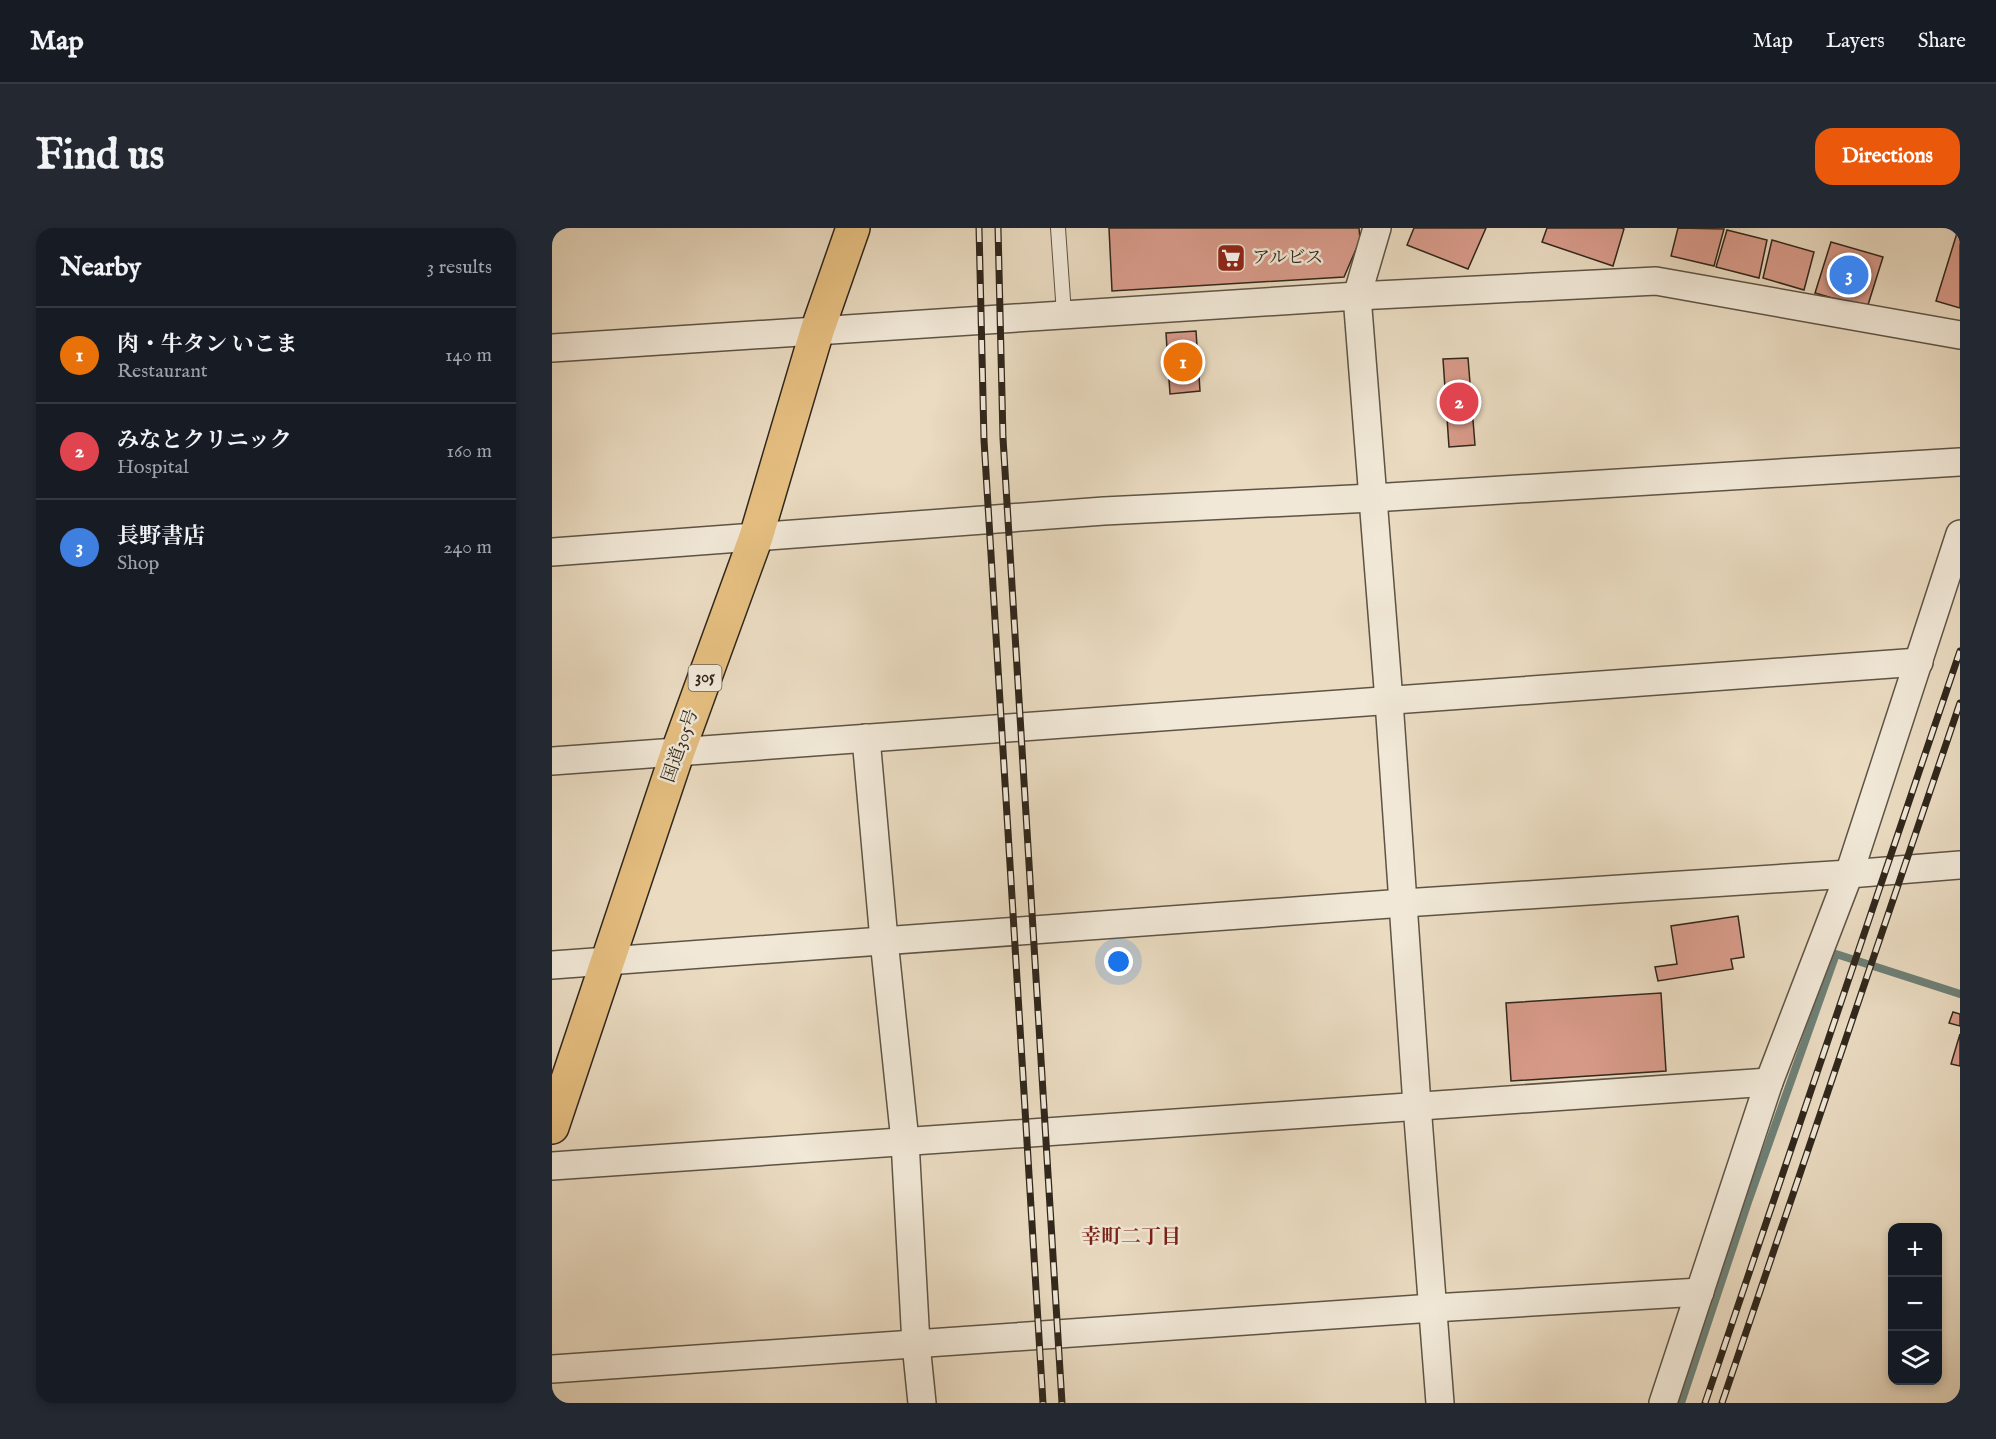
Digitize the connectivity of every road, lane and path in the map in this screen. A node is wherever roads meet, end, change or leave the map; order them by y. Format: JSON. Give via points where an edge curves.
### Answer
{"nodes":[{"id":1,"x":853,"y":228,"type":"edge"},
{"id":2,"x":1058,"y":228,"type":"edge"},
{"id":3,"x":1377,"y":228,"type":"edge"},
{"id":4,"x":1357,"y":296,"type":"junction"},
{"id":5,"x":1064,"y":315,"type":"junction"},
{"id":6,"x":818,"y":331,"type":"junction"},
{"id":7,"x":1960,"y":334,"type":"edge"},
{"id":8,"x":552,"y":348,"type":"edge"},
{"id":9,"x":1960,"y":462,"type":"edge"},
{"id":10,"x":1372,"y":498,"type":"junction"},
{"id":11,"x":1960,"y":534,"type":"edge"},
{"id":12,"x":756,"y":537,"type":"junction"},
{"id":13,"x":552,"y":552,"type":"edge"},
{"id":14,"x":1919,"y":662,"type":"junction"},
{"id":15,"x":1389,"y":700,"type":"junction"},
{"id":16,"x":866,"y":738,"type":"junction"},
{"id":17,"x":678,"y":752,"type":"junction"},
{"id":18,"x":552,"y":761,"type":"edge"},
{"id":19,"x":1960,"y":865,"type":"edge"},
{"id":20,"x":1849,"y":874,"type":"junction"},
{"id":21,"x":1404,"y":903,"type":"junction"},
{"id":22,"x":884,"y":940,"type":"junction"},
{"id":23,"x":608,"y":961,"type":"junction"},
{"id":24,"x":552,"y":965,"type":"edge"},
{"id":25,"x":1769,"y":1082,"type":"junction"},
{"id":26,"x":1417,"y":1105,"type":"junction"},
{"id":27,"x":552,"y":1127,"type":"edge"},
{"id":28,"x":905,"y":1141,"type":"junction"},
{"id":29,"x":552,"y":1166,"type":"edge"},
{"id":30,"x":1700,"y":1292,"type":"junction"},
{"id":31,"x":1433,"y":1308,"type":"junction"},
{"id":32,"x":916,"y":1344,"type":"junction"},
{"id":33,"x":552,"y":1369,"type":"edge"},
{"id":34,"x":922,"y":1403,"type":"edge"},
{"id":35,"x":1440,"y":1403,"type":"edge"},
{"id":36,"x":1663,"y":1403,"type":"edge"}],
"edges":[{"from":1,"to":6,"type":"highway","name":"国道305号","number":"305"},
{"from":2,"to":5,"type":"lane"},
{"from":3,"to":4,"type":"street"},
{"from":4,"to":5,"type":"street"},
{"from":4,"to":7,"type":"street","via":[[1656,281]]},
{"from":4,"to":10,"type":"street"},
{"from":5,"to":6,"type":"street"},
{"from":6,"to":8,"type":"street"},
{"from":6,"to":12,"type":"highway","name":"国道305号","number":"305"},
{"from":9,"to":10,"type":"street"},
{"from":10,"to":12,"type":"street","via":[[1104,511]]},
{"from":10,"to":15,"type":"street"},
{"from":11,"to":14,"type":"street"},
{"from":12,"to":13,"type":"street"},
{"from":12,"to":17,"type":"highway","name":"国道305号","number":"305"},
{"from":14,"to":15,"type":"street"},
{"from":14,"to":20,"type":"street"},
{"from":15,"to":16,"type":"street"},
{"from":15,"to":21,"type":"street"},
{"from":16,"to":17,"type":"street"},
{"from":16,"to":22,"type":"street"},
{"from":17,"to":18,"type":"street"},
{"from":17,"to":23,"type":"highway","name":"国道305号","number":"305"},
{"from":19,"to":20,"type":"street"},
{"from":20,"to":21,"type":"street"},
{"from":20,"to":25,"type":"street"},
{"from":21,"to":22,"type":"street"},
{"from":21,"to":26,"type":"street"},
{"from":22,"to":23,"type":"street"},
{"from":22,"to":28,"type":"street"},
{"from":23,"to":24,"type":"street"},
{"from":23,"to":27,"type":"highway","name":"国道305号","number":"305"},
{"from":25,"to":26,"type":"street"},
{"from":25,"to":30,"type":"street"},
{"from":26,"to":28,"type":"street"},
{"from":26,"to":31,"type":"street"},
{"from":28,"to":29,"type":"street"},
{"from":28,"to":32,"type":"street"},
{"from":30,"to":31,"type":"street"},
{"from":30,"to":36,"type":"street"},
{"from":31,"to":32,"type":"street"},
{"from":31,"to":35,"type":"street"},
{"from":32,"to":33,"type":"street"},
{"from":32,"to":34,"type":"street"}]}
